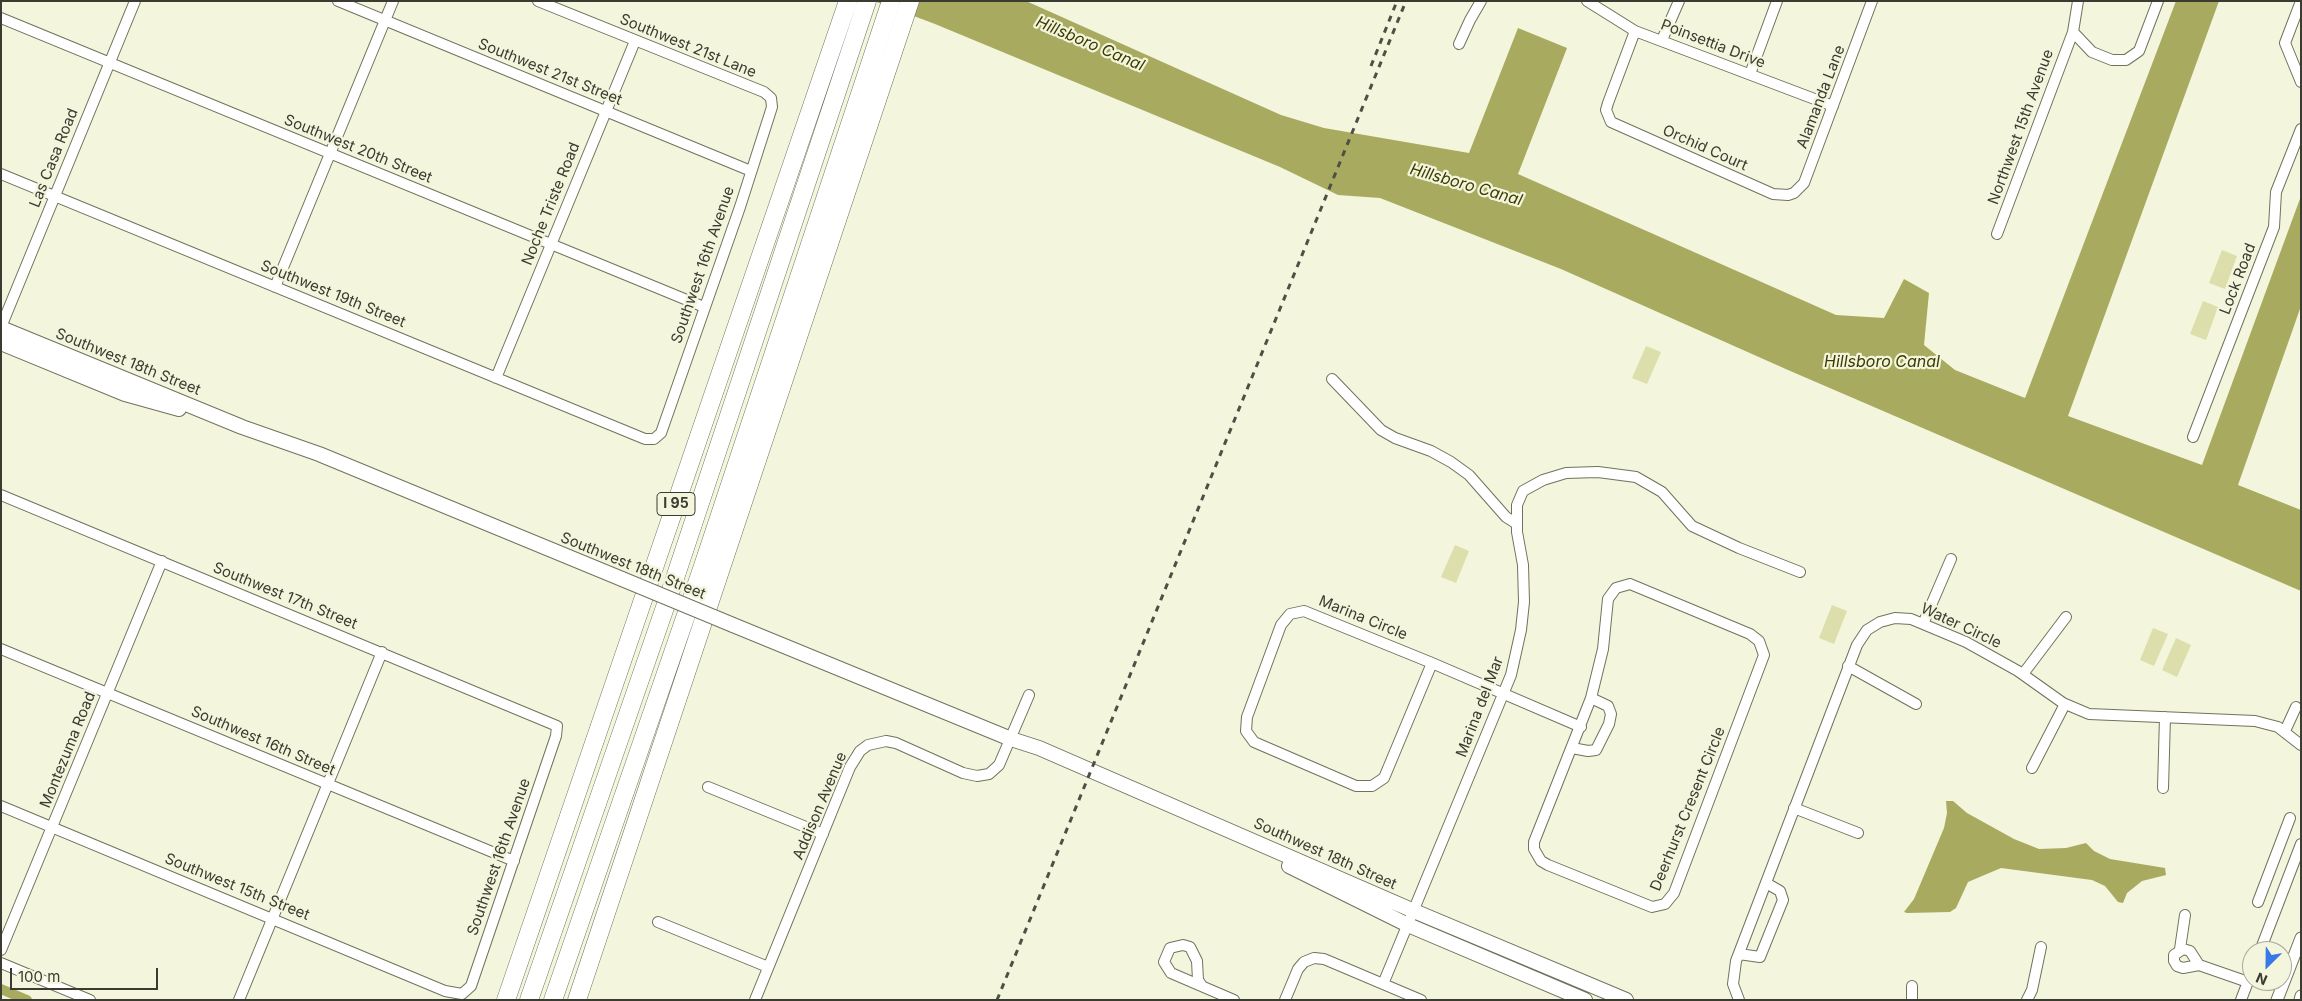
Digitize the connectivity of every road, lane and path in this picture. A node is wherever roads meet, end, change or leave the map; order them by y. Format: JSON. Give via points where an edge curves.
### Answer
{"nodes":[{"id":1,"x":135,"y":1,"type":"edge"},
{"id":2,"x":338,"y":1,"type":"edge"},
{"id":3,"x":393,"y":1,"type":"edge"},
{"id":4,"x":538,"y":1,"type":"edge"},
{"id":5,"x":891,"y":1,"type":"edge"},
{"id":6,"x":910,"y":1,"type":"edge"},
{"id":7,"x":1482,"y":1,"type":"edge"},
{"id":8,"x":1587,"y":1,"type":"edge"},
{"id":9,"x":1679,"y":1,"type":"edge"},
{"id":10,"x":1777,"y":1,"type":"edge"},
{"id":11,"x":1872,"y":1,"type":"edge"},
{"id":12,"x":2078,"y":1,"type":"edge"},
{"id":13,"x":2158,"y":1,"type":"edge"},
{"id":14,"x":2301,"y":1,"type":"edge"},
{"id":15,"x":847,"y":5,"type":"edge"},
{"id":16,"x":865,"y":9,"type":"edge"},
{"id":17,"x":1,"y":18,"type":"edge"},
{"id":18,"x":385,"y":21,"type":"junction"},
{"id":19,"x":1635,"y":31,"type":"junction"},
{"id":20,"x":2073,"y":32,"type":"junction"},
{"id":21,"x":1662,"y":40,"type":"junction"},
{"id":22,"x":635,"y":41,"type":"junction"},
{"id":23,"x":1460,"y":44,"type":"dead end"},
{"id":24,"x":110,"y":63,"type":"junction"},
{"id":25,"x":1750,"y":74,"type":"junction"},
{"id":26,"x":2301,"y":82,"type":"edge"},
{"id":27,"x":772,"y":98,"type":"joint"},
{"id":28,"x":1834,"y":106,"type":"junction"},
{"id":29,"x":606,"y":112,"type":"junction"},
{"id":30,"x":2301,"y":129,"type":"edge"},
{"id":31,"x":330,"y":154,"type":"junction"},
{"id":32,"x":751,"y":171,"type":"junction"},
{"id":33,"x":1,"y":174,"type":"edge"},
{"id":34,"x":1788,"y":195,"type":"joint"},
{"id":35,"x":55,"y":196,"type":"junction"},
{"id":36,"x":1997,"y":234,"type":"dead end"},
{"id":37,"x":551,"y":245,"type":"junction"},
{"id":38,"x":275,"y":287,"type":"junction"},
{"id":39,"x":704,"y":307,"type":"junction"},
{"id":40,"x":1,"y":328,"type":"edge"},
{"id":41,"x":1,"y":343,"type":"edge"},
{"id":42,"x":496,"y":378,"type":"junction"},
{"id":43,"x":1332,"y":379,"type":"dead end"},
{"id":44,"x":242,"y":427,"type":"junction"},
{"id":45,"x":2193,"y":437,"type":"dead end"},
{"id":46,"x":654,"y":439,"type":"joint"},
{"id":47,"x":1,"y":495,"type":"edge"},
{"id":48,"x":1517,"y":524,"type":"junction"},
{"id":49,"x":1951,"y":559,"type":"dead end"},
{"id":50,"x":162,"y":561,"type":"junction"},
{"id":51,"x":1800,"y":572,"type":"dead end"},
{"id":52,"x":2066,"y":617,"type":"dead end"},
{"id":53,"x":1923,"y":624,"type":"junction"},
{"id":54,"x":1,"y":648,"type":"edge"},
{"id":55,"x":382,"y":652,"type":"junction"},
{"id":56,"x":1432,"y":663,"type":"junction"},
{"id":57,"x":1848,"y":666,"type":"junction"},
{"id":58,"x":2023,"y":674,"type":"junction"},
{"id":59,"x":107,"y":693,"type":"junction"},
{"id":60,"x":1029,"y":695,"type":"dead end"},
{"id":61,"x":1504,"y":695,"type":"junction"},
{"id":62,"x":1591,"y":698,"type":"junction"},
{"id":63,"x":1916,"y":704,"type":"dead end"},
{"id":64,"x":2065,"y":704,"type":"junction"},
{"id":65,"x":2296,"y":706,"type":"dead end"},
{"id":66,"x":2165,"y":717,"type":"junction"},
{"id":67,"x":556,"y":726,"type":"joint"},
{"id":68,"x":1581,"y":727,"type":"junction"},
{"id":69,"x":2285,"y":731,"type":"junction"},
{"id":70,"x":1011,"y":739,"type":"junction"},
{"id":71,"x":2301,"y":745,"type":"edge"},
{"id":72,"x":1572,"y":748,"type":"junction"},
{"id":73,"x":2032,"y":768,"type":"dead end"},
{"id":74,"x":328,"y":784,"type":"junction"},
{"id":75,"x":708,"y":787,"type":"dead end"},
{"id":76,"x":2163,"y":788,"type":"dead end"},
{"id":77,"x":1,"y":806,"type":"edge"},
{"id":78,"x":1794,"y":808,"type":"junction"},
{"id":79,"x":2290,"y":818,"type":"dead end"},
{"id":80,"x":52,"y":827,"type":"junction"},
{"id":81,"x":1858,"y":833,"type":"dead end"},
{"id":82,"x":823,"y":834,"type":"junction"},
{"id":83,"x":2284,"y":836,"type":"junction"},
{"id":84,"x":2301,"y":843,"type":"edge"},
{"id":85,"x":514,"y":861,"type":"junction"},
{"id":86,"x":1766,"y":883,"type":"junction"},
{"id":87,"x":2258,"y":902,"type":"dead end"},
{"id":88,"x":1414,"y":911,"type":"junction"},
{"id":89,"x":2185,"y":915,"type":"dead end"},
{"id":90,"x":272,"y":918,"type":"junction"},
{"id":91,"x":658,"y":922,"type":"dead end"},
{"id":92,"x":1408,"y":925,"type":"junction"},
{"id":93,"x":2301,"y":938,"type":"edge"},
{"id":94,"x":2264,"y":941,"type":"edge"},
{"id":95,"x":2041,"y":948,"type":"dead end"},
{"id":96,"x":2180,"y":949,"type":"junction"},
{"id":97,"x":1,"y":950,"type":"edge"},
{"id":98,"x":1739,"y":954,"type":"junction"},
{"id":99,"x":1,"y":963,"type":"edge"},
{"id":100,"x":2199,"y":965,"type":"junction"},
{"id":101,"x":768,"y":967,"type":"junction"},
{"id":102,"x":2242,"y":980,"type":"edge"},
{"id":103,"x":1384,"y":984,"type":"junction"},
{"id":104,"x":1202,"y":986,"type":"junction"},
{"id":105,"x":1912,"y":986,"type":"dead end"},
{"id":106,"x":462,"y":994,"type":"joint"},
{"id":107,"x":90,"y":1000,"type":"edge"},
{"id":108,"x":238,"y":1000,"type":"edge"},
{"id":109,"x":506,"y":1000,"type":"edge"},
{"id":110,"x":529,"y":1000,"type":"edge"},
{"id":111,"x":553,"y":1000,"type":"edge"},
{"id":112,"x":576,"y":1000,"type":"edge"},
{"id":113,"x":754,"y":1000,"type":"edge"},
{"id":114,"x":1234,"y":1000,"type":"edge"},
{"id":115,"x":1285,"y":1000,"type":"edge"},
{"id":116,"x":1422,"y":1000,"type":"edge"},
{"id":117,"x":1584,"y":1000,"type":"edge"},
{"id":118,"x":1626,"y":1000,"type":"edge"},
{"id":119,"x":1739,"y":1000,"type":"edge"},
{"id":120,"x":1912,"y":1000,"type":"edge"},
{"id":121,"x":2027,"y":1000,"type":"edge"},
{"id":122,"x":2276,"y":1000,"type":"edge"}],
"edges":[{"from":1,"to":24,"type":"street","name":"Las Casa Road"},
{"from":2,"to":18,"type":"street","name":"Southwest 21st Street"},
{"from":3,"to":18,"type":"street"},
{"from":4,"to":22,"type":"street","name":"Southwest 21st Lane"},
{"from":5,"to":111,"type":"highway"},
{"from":6,"to":112,"type":"highway"},
{"from":7,"to":23,"type":"street"},
{"from":8,"to":19,"type":"street","name":"Poinsettia Drive"},
{"from":9,"to":21,"type":"street"},
{"from":10,"to":25,"type":"street"},
{"from":11,"to":28,"type":"street","name":"Alamanda Lane"},
{"from":12,"to":20,"type":"street"},
{"from":13,"to":20,"type":"street","via":[[2139,51],[2126,60],[2112,60],[2092,52]]},
{"from":14,"to":26,"type":"street","via":[[2285,44]]},
{"from":15,"to":109,"type":"highway","number":"I 95"},
{"from":16,"to":110,"type":"highway","via":[[672,587]]},
{"from":17,"to":24,"type":"street","name":"Southwest 20th Street"},
{"from":18,"to":29,"type":"street","name":"Southwest 21st Street"},
{"from":18,"to":31,"type":"street"},
{"from":19,"to":21,"type":"street","name":"Poinsettia Drive"},
{"from":19,"to":34,"type":"street","name":"Orchid Court","via":[[1606,110],[1611,122],[1773,194]]},
{"from":20,"to":36,"type":"street","name":"Northwest 15th Avenue"},
{"from":21,"to":25,"type":"street","name":"Poinsettia Drive"},
{"from":22,"to":27,"type":"street","name":"Southwest 21st Lane"},
{"from":22,"to":29,"type":"street","name":"Noche Triste Road"},
{"from":24,"to":31,"type":"street","name":"Southwest 20th Street"},
{"from":24,"to":35,"type":"street","name":"Las Casa Road"},
{"from":25,"to":28,"type":"street","name":"Poinsettia Drive"},
{"from":27,"to":32,"type":"street","name":"Southwest 16th Avenue"},
{"from":28,"to":34,"type":"street","name":"Alamanda Lane","via":[[1804,183]]},
{"from":29,"to":32,"type":"street","name":"Southwest 21st Street"},
{"from":29,"to":37,"type":"street","name":"Noche Triste Road"},
{"from":30,"to":45,"type":"street","name":"Lock Road","via":[[2276,192],[2274,227]]},
{"from":31,"to":37,"type":"street","name":"Southwest 20th Street"},
{"from":31,"to":38,"type":"street"},
{"from":32,"to":39,"type":"street","name":"Southwest 16th Avenue"},
{"from":33,"to":35,"type":"street","name":"Southwest 19th Street"},
{"from":35,"to":38,"type":"street","name":"Southwest 19th Street"},
{"from":35,"to":40,"type":"street","name":"Las Casa Road"},
{"from":37,"to":39,"type":"street","name":"Southwest 20th Street"},
{"from":37,"to":42,"type":"street","name":"Noche Triste Road"},
{"from":38,"to":42,"type":"street","name":"Southwest 19th Street"},
{"from":39,"to":46,"type":"street","name":"Southwest 16th Avenue","via":[[661,433]]},
{"from":40,"to":44,"type":"main road","name":"Southwest 18th Street"},
{"from":41,"to":44,"type":"main road","name":"Southwest 18th Street","via":[[125,394]]},
{"from":42,"to":46,"type":"street","name":"Southwest 19th Street","via":[[645,439]]},
{"from":43,"to":48,"type":"street","via":[[1381,430],[1451,462],[1469,475],[1506,517]]},
{"from":44,"to":70,"type":"main road","name":"Southwest 18th Street","bridge":true,"via":[[319,454]]},
{"from":47,"to":50,"type":"street","name":"Southwest 17th Street"},
{"from":48,"to":51,"type":"street","name":"Marina del Mar","via":[[1517,505],[1522,491],[1550,477],[1582,471],[1629,475],[1662,492],[1692,526]]},
{"from":48,"to":61,"type":"street","name":"Marina del Mar","via":[[1524,602],[1518,648]]},
{"from":49,"to":53,"type":"street"},
{"from":50,"to":55,"type":"street","name":"Southwest 17th Street"},
{"from":50,"to":59,"type":"street","name":"Montezuma Road"},
{"from":52,"to":58,"type":"street"},
{"from":53,"to":57,"type":"street","name":"Water Circle","via":[[1895,618],[1873,625],[1860,638]]},
{"from":53,"to":58,"type":"street","name":"Water Circle","via":[[1986,652]]},
{"from":54,"to":59,"type":"street","name":"Southwest 16th Street"},
{"from":55,"to":67,"type":"street","name":"Southwest 17th Street"},
{"from":55,"to":74,"type":"street"},
{"from":56,"to":56,"type":"street","name":"Marina Circle","via":[[1311,612],[1290,614],[1282,625],[1247,716],[1246,731],[1254,742],[1356,786],[1372,786],[1384,778]]},
{"from":56,"to":61,"type":"street"},
{"from":57,"to":63,"type":"street"},
{"from":57,"to":78,"type":"street","name":"Water Circle"},
{"from":58,"to":64,"type":"street","name":"Water Circle"},
{"from":59,"to":74,"type":"street","name":"Southwest 16th Street"},
{"from":59,"to":80,"type":"street","name":"Montezuma Road"},
{"from":60,"to":70,"type":"street","name":"Addison Avenue"},
{"from":61,"to":68,"type":"street"},
{"from":61,"to":88,"type":"street","name":"Marina del Mar"},
{"from":62,"to":68,"type":"street","name":"Deerhurst Cresent Circle"},
{"from":62,"to":72,"type":"street","via":[[1608,706],[1611,714],[1608,724],[1596,750]]},
{"from":62,"to":72,"type":"street","name":"Deerhurst Cresent Circle","via":[[1603,649],[1608,600],[1616,588],[1623,585],[1637,585],[1750,634],[1762,648],[1762,662],[1752,690],[1674,893],[1665,904],[1645,906],[1548,865],[1537,856],[1534,842]]},
{"from":64,"to":66,"type":"street","name":"Water Circle","via":[[2100,716]]},
{"from":64,"to":73,"type":"street"},
{"from":65,"to":69,"type":"street"},
{"from":66,"to":69,"type":"street","name":"Water Circle","via":[[2256,721]]},
{"from":66,"to":76,"type":"street"},
{"from":67,"to":85,"type":"street","name":"Southwest 16th Avenue","via":[[556,736]]},
{"from":68,"to":72,"type":"street","name":"Deerhurst Cresent Circle"},
{"from":69,"to":71,"type":"street","name":"Water Circle"},
{"from":70,"to":82,"type":"street","name":"Addison Avenue","via":[[999,765],[989,774],[977,776],[963,773],[896,743],[868,745],[860,750],[850,767]]},
{"from":70,"to":88,"type":"main road","name":"Southwest 18th Street","via":[[1040,748]]},
{"from":70,"to":92,"type":"main road","name":"Southwest 18th Street","via":[[1039,756],[1277,860]]},
{"from":74,"to":85,"type":"street","name":"Southwest 16th Street"},
{"from":74,"to":90,"type":"street"},
{"from":75,"to":82,"type":"street"},
{"from":77,"to":80,"type":"street","name":"Southwest 15th Street"},
{"from":78,"to":81,"type":"street"},
{"from":78,"to":86,"type":"street","name":"Water Circle"},
{"from":79,"to":83,"type":"street"},
{"from":80,"to":90,"type":"street","name":"Southwest 15th Street"},
{"from":80,"to":97,"type":"street","name":"Montezuma Road"},
{"from":82,"to":101,"type":"street","name":"Addison Avenue"},
{"from":83,"to":84,"type":"street"},
{"from":83,"to":87,"type":"street"},
{"from":84,"to":94,"type":"street"},
{"from":85,"to":106,"type":"street","name":"Southwest 16th Avenue","via":[[470,986]]},
{"from":86,"to":98,"type":"street","name":"Water Circle"},
{"from":86,"to":98,"type":"street","via":[[1780,891],[1783,900],[1760,957]]},
{"from":88,"to":92,"type":"street","name":"Marina del Mar"},
{"from":88,"to":118,"type":"main road","name":"Southwest 18th Street"},
{"from":89,"to":96,"type":"street"},
{"from":90,"to":106,"type":"street","name":"Southwest 15th Street","via":[[445,991]]},
{"from":90,"to":108,"type":"street"},
{"from":91,"to":101,"type":"street"},
{"from":92,"to":103,"type":"street"},
{"from":92,"to":117,"type":"main road","name":"Southwest 18th Street"},
{"from":93,"to":122,"type":"street"},
{"from":95,"to":121,"type":"street"},
{"from":96,"to":100,"type":"street","via":[[2190,951]]},
{"from":96,"to":100,"type":"street","via":[[2174,956],[2177,966]]},
{"from":98,"to":119,"type":"street","name":"Water Circle","via":[[1733,976]]},
{"from":99,"to":107,"type":"street"},
{"from":100,"to":102,"type":"street"},
{"from":101,"to":113,"type":"street","name":"Addison Avenue"},
{"from":103,"to":115,"type":"street","via":[[1324,959],[1314,958],[1298,969]]},
{"from":103,"to":116,"type":"street"},
{"from":104,"to":104,"type":"street","via":[[1198,980],[1197,961],[1190,947],[1170,948],[1164,958],[1166,968],[1179,978]]},
{"from":104,"to":114,"type":"street"},
{"from":105,"to":120,"type":"street"}]}
